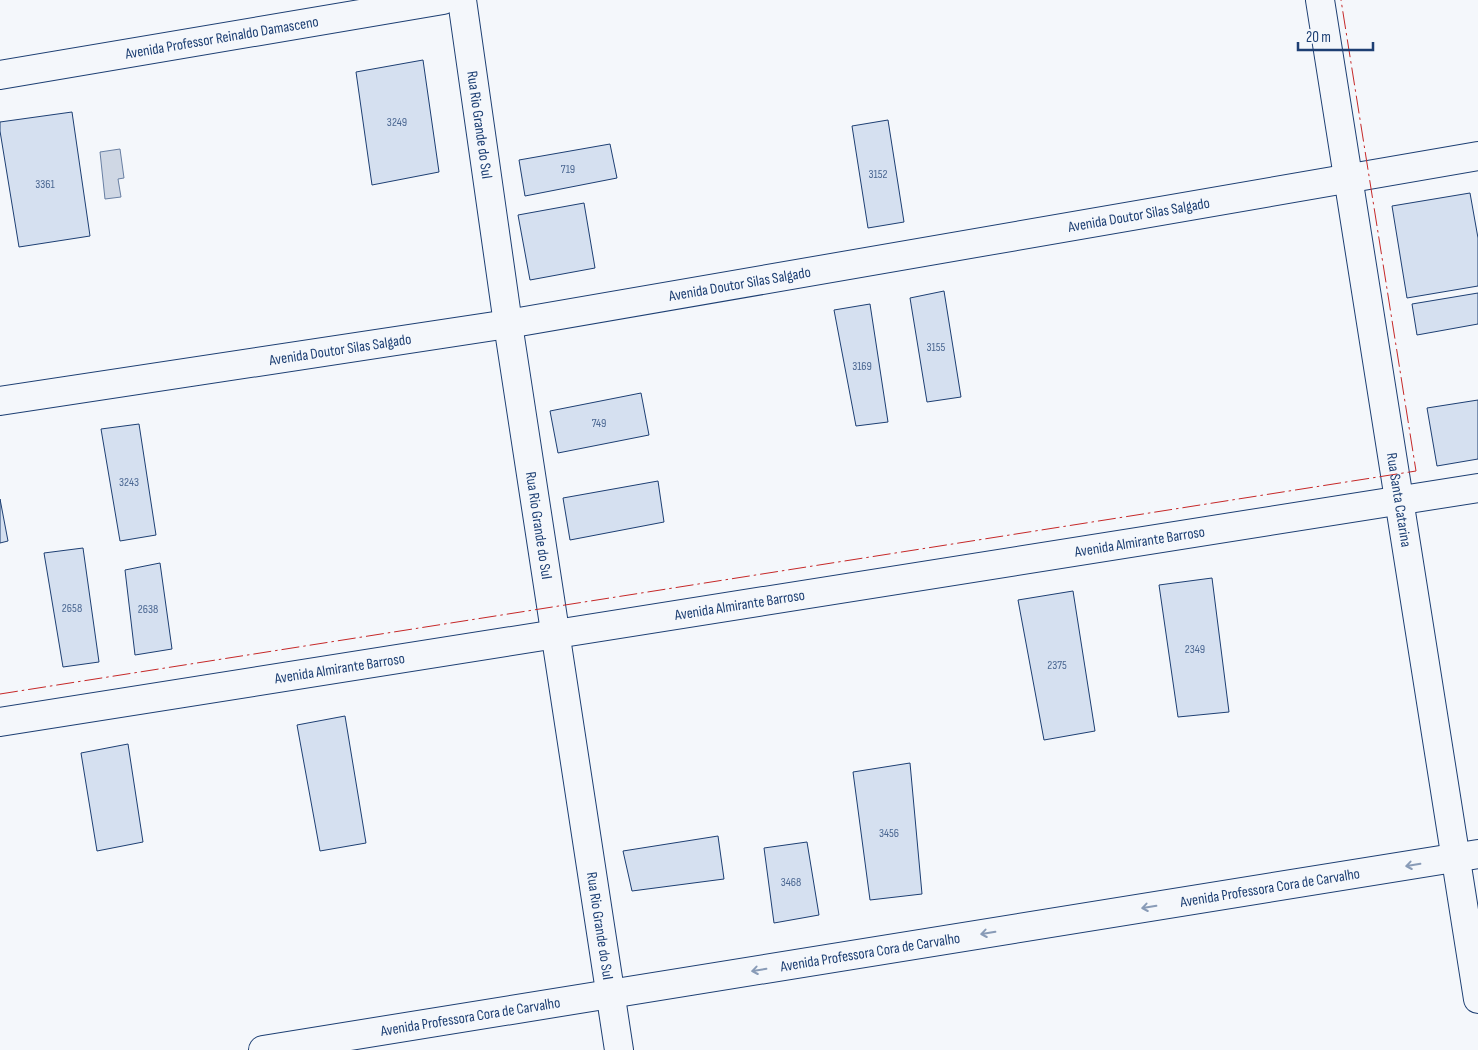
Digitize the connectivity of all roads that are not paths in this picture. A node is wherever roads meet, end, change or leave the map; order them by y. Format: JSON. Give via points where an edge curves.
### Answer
{"nodes":[{"id":1,"x":443,"y":0,"type":"edge"},
{"id":2,"x":462,"y":0,"type":"edge"},
{"id":3,"x":1320,"y":0,"type":"edge"},
{"id":4,"x":0,"y":75,"type":"edge"},
{"id":5,"x":1478,"y":156,"type":"edge"},
{"id":6,"x":1348,"y":179,"type":"junction"},
{"id":7,"x":508,"y":324,"type":"junction"},
{"id":8,"x":0,"y":401,"type":"edge"},
{"id":9,"x":1478,"y":488,"type":"edge"},
{"id":10,"x":1399,"y":501,"type":"junction"},
{"id":11,"x":556,"y":634,"type":"junction"},
{"id":12,"x":0,"y":722,"type":"edge"},
{"id":13,"x":1467,"y":856,"type":"edge"},
{"id":14,"x":610,"y":994,"type":"junction"},
{"id":15,"x":1478,"y":999,"type":"edge"},
{"id":16,"x":264,"y":1050,"type":"edge"},
{"id":17,"x":619,"y":1050,"type":"edge"}],
"edges":[{"from":1,"to":4,"type":"street","name":"Avenida Professor Reinaldo Damasceno"},
{"from":2,"to":7,"type":"street","name":"Rua Rio Grande do Sul"},
{"from":3,"to":6,"type":"street","name":"Rua Santa Catarina"},
{"from":5,"to":6,"type":"street","name":"Avenida Doutor Silas Salgado"},
{"from":6,"to":7,"type":"street","name":"Avenida Doutor Silas Salgado"},
{"from":6,"to":10,"type":"street","name":"Rua Santa Catarina"},
{"from":7,"to":8,"type":"street","name":"Avenida Doutor Silas Salgado"},
{"from":7,"to":11,"type":"street","name":"Rua Rio Grande do Sul"},
{"from":9,"to":10,"type":"street","name":"Avenida Almirante Barroso"},
{"from":10,"to":11,"type":"street","name":"Avenida Almirante Barroso"},
{"from":10,"to":13,"type":"street","name":"Rua Santa Catarina"},
{"from":11,"to":12,"type":"street","name":"Avenida Almirante Barroso"},
{"from":11,"to":14,"type":"street","name":"Rua Rio Grande do Sul"},
{"from":13,"to":14,"type":"street","name":"Avenida Professora Cora de Carvalho","one_way":true},
{"from":13,"to":15,"type":"street","name":"Rua Santa Catarina"},
{"from":14,"to":16,"type":"street","name":"Avenida Professora Cora de Carvalho"},
{"from":14,"to":17,"type":"street","name":"Rua Rio Grande do Sul"}]}
